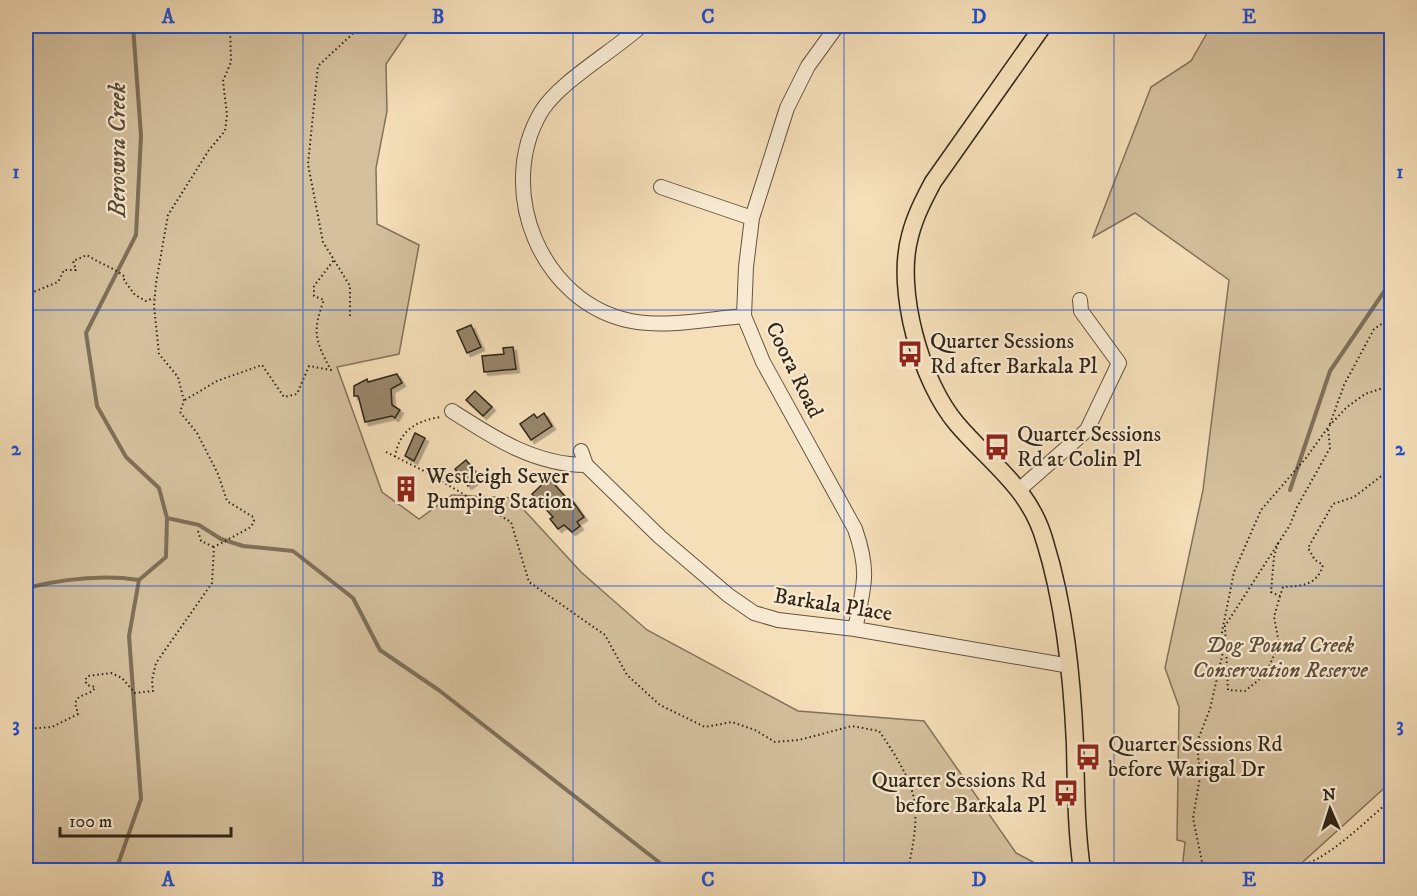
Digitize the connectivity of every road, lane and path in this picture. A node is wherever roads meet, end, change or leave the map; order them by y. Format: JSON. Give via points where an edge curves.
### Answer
{"nodes":[{"id":1,"x":230,"y":26,"type":"edge"},
{"id":2,"x":361,"y":26,"type":"edge"},
{"id":3,"x":641,"y":26,"type":"edge"},
{"id":4,"x":837,"y":26,"type":"edge"},
{"id":5,"x":1043,"y":26,"type":"edge"},
{"id":6,"x":661,"y":187,"type":"dead end"},
{"id":7,"x":752,"y":218,"type":"junction"},
{"id":8,"x":334,"y":260,"type":"junction"},
{"id":9,"x":26,"y":295,"type":"edge"},
{"id":10,"x":154,"y":298,"type":"junction"},
{"id":11,"x":1080,"y":300,"type":"dead end"},
{"id":12,"x":350,"y":316,"type":"dead end"},
{"id":13,"x":744,"y":316,"type":"junction"},
{"id":14,"x":1392,"y":317,"type":"edge"},
{"id":15,"x":1392,"y":385,"type":"edge"},
{"id":16,"x":184,"y":401,"type":"junction"},
{"id":17,"x":452,"y":411,"type":"joint"},
{"id":18,"x":1328,"y":427,"type":"junction"},
{"id":19,"x":386,"y":452,"type":"dead end"},
{"id":20,"x":396,"y":457,"type":"junction"},
{"id":21,"x":1392,"y":468,"type":"edge"},
{"id":22,"x":1020,"y":489,"type":"junction"},
{"id":23,"x":198,"y":531,"type":"dead end"},
{"id":24,"x":1278,"y":541,"type":"junction"},
{"id":25,"x":214,"y":547,"type":"junction"},
{"id":26,"x":1280,"y":596,"type":"junction"},
{"id":27,"x":855,"y":629,"type":"junction"},
{"id":28,"x":1070,"y":666,"type":"junction"},
{"id":29,"x":26,"y":729,"type":"edge"},
{"id":30,"x":1392,"y":799,"type":"edge"},
{"id":31,"x":1296,"y":865,"type":"dead end"},
{"id":32,"x":908,"y":870,"type":"edge"},
{"id":33,"x":1082,"y":870,"type":"edge"},
{"id":34,"x":1198,"y":870,"type":"edge"}],
"edges":[{"from":1,"to":10,"type":"path","via":[[231,62],[223,81],[228,115],[225,131],[208,150],[168,215]]},
{"from":2,"to":8,"type":"path","via":[[318,66],[308,164],[323,243]]},
{"from":3,"to":13,"type":"street","via":[[542,110],[530,136],[522,173],[524,204],[534,238],[569,292],[597,311],[632,321],[665,323]]},
{"from":4,"to":7,"type":"street","name":"Coora Road","via":[[796,87]]},
{"from":5,"to":22,"type":"main road","via":[[933,182],[909,236],[906,266],[911,313],[925,369],[937,397],[956,424]]},
{"from":6,"to":7,"type":"street"},
{"from":7,"to":13,"type":"street","name":"Coora Road"},
{"from":8,"to":12,"type":"path","via":[[350,286]]},
{"from":8,"to":16,"type":"path","via":[[314,286],[314,296],[324,300],[315,341],[331,370],[309,366],[297,394],[284,397],[262,365],[217,381]]},
{"from":9,"to":10,"type":"path","via":[[58,282],[64,270],[76,270],[73,261],[87,255],[99,264],[112,266],[125,277],[135,295],[146,301]]},
{"from":10,"to":16,"type":"path","via":[[159,354],[178,377]]},
{"from":11,"to":22,"type":"street","via":[[1081,311],[1119,363],[1087,430]]},
{"from":13,"to":27,"type":"street","name":"Coora Road","via":[[763,362],[855,529],[864,556],[865,580]]},
{"from":14,"to":18,"type":"path","via":[[1374,329],[1344,385]]},
{"from":15,"to":18,"type":"path","via":[[1365,394]]},
{"from":16,"to":25,"type":"path","via":[[180,412],[198,435],[227,501],[254,521]]},
{"from":17,"to":20,"type":"path","via":[[412,427],[402,437]]},
{"from":17,"to":27,"type":"street","name":"Barkala Place","via":[[541,460],[584,458],[660,537],[754,613],[804,624]]},
{"from":18,"to":24,"type":"path","via":[[1330,448]]},
{"from":18,"to":34,"type":"path","via":[[1261,510],[1234,572],[1222,632],[1223,652],[1210,709],[1197,742],[1200,777],[1193,818],[1202,862]]},
{"from":19,"to":20,"type":"path"},
{"from":20,"to":32,"type":"path","via":[[511,522],[529,582],[605,635],[627,675],[660,705],[705,727],[732,722],[775,742],[852,726],[879,730],[899,760],[915,804]]},
{"from":21,"to":26,"type":"path","via":[[1354,497],[1333,504],[1308,548],[1323,565],[1315,580],[1304,586],[1283,587]]},
{"from":22,"to":28,"type":"main road","via":[[1033,509],[1045,541]]},
{"from":23,"to":25,"type":"path","via":[[201,541]]},
{"from":24,"to":26,"type":"path","via":[[1270,592]]},
{"from":24,"to":26,"type":"path","via":[[1225,626],[1228,690],[1245,692],[1266,674],[1279,643],[1274,617]]},
{"from":25,"to":29,"type":"path","via":[[212,583],[156,663],[153,691],[135,693],[122,678],[111,673],[88,676],[87,685],[95,687],[75,703],[78,714],[51,727]]},
{"from":27,"to":28,"type":"street","name":"Barkala Place"},
{"from":28,"to":33,"type":"main road"},
{"from":30,"to":31,"type":"path","via":[[1328,852],[1312,862]]}]}
